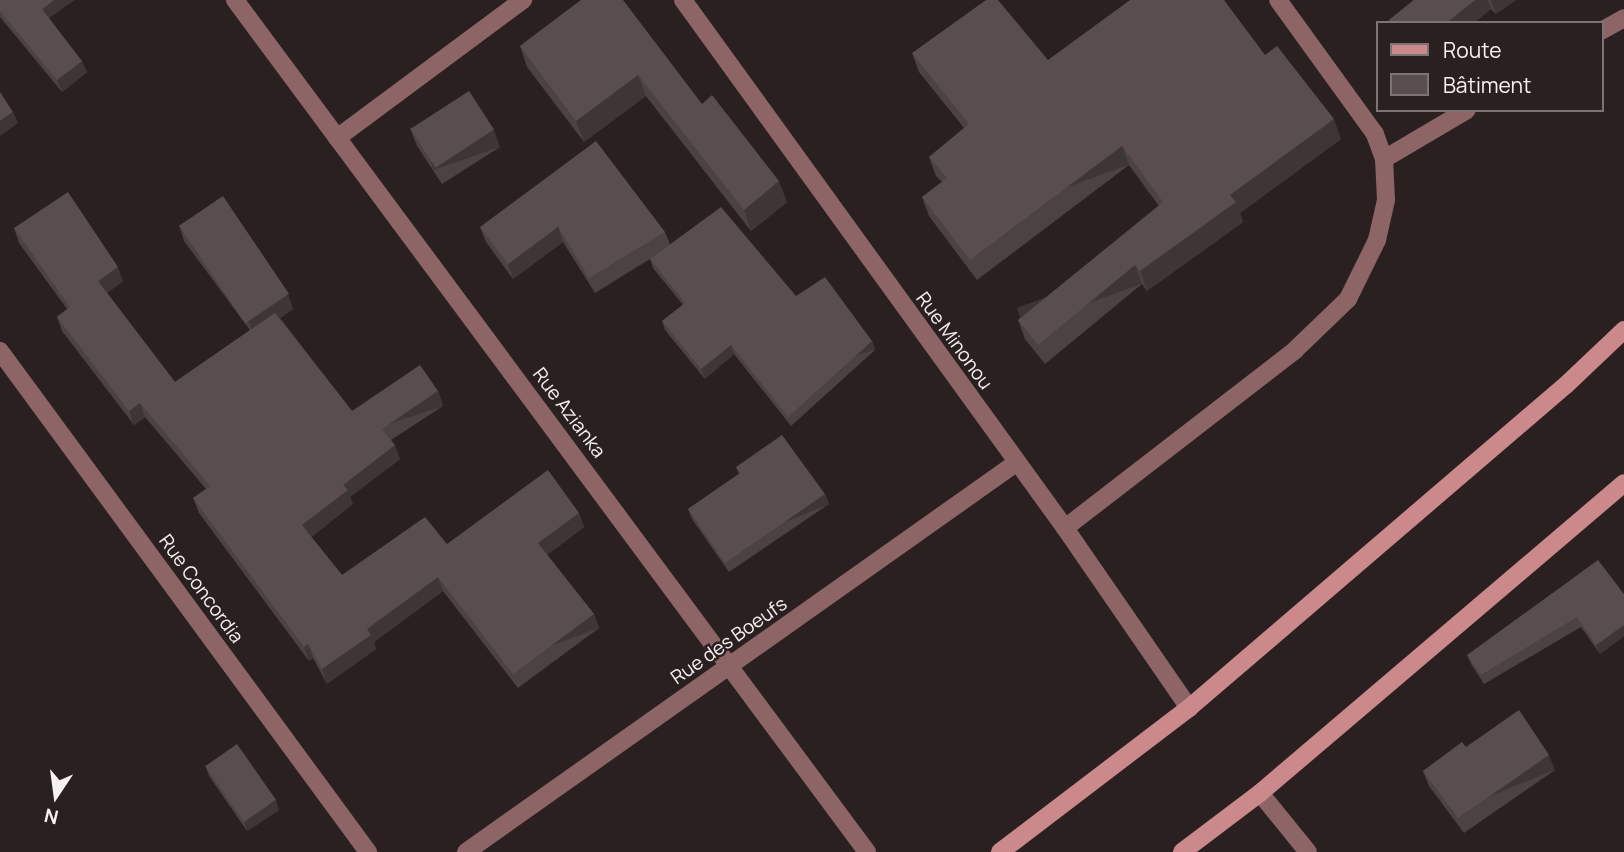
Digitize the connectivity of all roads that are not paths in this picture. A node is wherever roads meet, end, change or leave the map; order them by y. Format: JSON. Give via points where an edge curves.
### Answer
{"nodes":[{"id":1,"x":235,"y":0,"type":"edge"},
{"id":2,"x":523,"y":0,"type":"edge"},
{"id":3,"x":683,"y":0,"type":"edge"},
{"id":4,"x":1278,"y":0,"type":"edge"},
{"id":5,"x":1624,"y":18,"type":"edge"},
{"id":6,"x":1603,"y":30,"type":"edge"},
{"id":7,"x":1464,"y":112,"type":"edge"},
{"id":8,"x":337,"y":138,"type":"junction"},
{"id":9,"x":1384,"y":159,"type":"junction"},
{"id":10,"x":1624,"y":330,"type":"edge"},
{"id":11,"x":0,"y":351,"type":"edge"},
{"id":12,"x":1016,"y":463,"type":"junction"},
{"id":13,"x":1624,"y":483,"type":"edge"},
{"id":14,"x":1065,"y":528,"type":"junction"},
{"id":15,"x":732,"y":666,"type":"junction"},
{"id":16,"x":1189,"y":708,"type":"junction"},
{"id":17,"x":1260,"y":793,"type":"junction"},
{"id":18,"x":368,"y":852,"type":"edge"},
{"id":19,"x":466,"y":852,"type":"edge"},
{"id":20,"x":867,"y":852,"type":"edge"},
{"id":21,"x":1000,"y":852,"type":"edge"},
{"id":22,"x":1182,"y":852,"type":"edge"},
{"id":23,"x":1308,"y":852,"type":"edge"}],
"edges":[{"from":1,"to":8,"type":"street","name":"Rue Azianka"},
{"from":2,"to":8,"type":"street"},
{"from":3,"to":12,"type":"street","name":"Rue Minonou"},
{"from":4,"to":9,"type":"street","via":[[1375,134]]},
{"from":5,"to":6,"type":"street"},
{"from":7,"to":9,"type":"street"},
{"from":8,"to":15,"type":"street","name":"Rue Azianka"},
{"from":9,"to":14,"type":"street","via":[[1386,200],[1377,240],[1349,299],[1295,350]]},
{"from":10,"to":16,"type":"main road"},
{"from":11,"to":18,"type":"street","name":"Rue Concordia"},
{"from":12,"to":14,"type":"street","name":"Rue Minonou"},
{"from":12,"to":15,"type":"street","name":"Rue des Boeufs"},
{"from":13,"to":17,"type":"main road"},
{"from":14,"to":16,"type":"street","name":"Rue Minonou"},
{"from":15,"to":19,"type":"street","name":"Rue des Boeufs"},
{"from":15,"to":20,"type":"street","name":"Rue Azianka"},
{"from":16,"to":21,"type":"main road"},
{"from":17,"to":22,"type":"main road"},
{"from":17,"to":23,"type":"street"}]}
